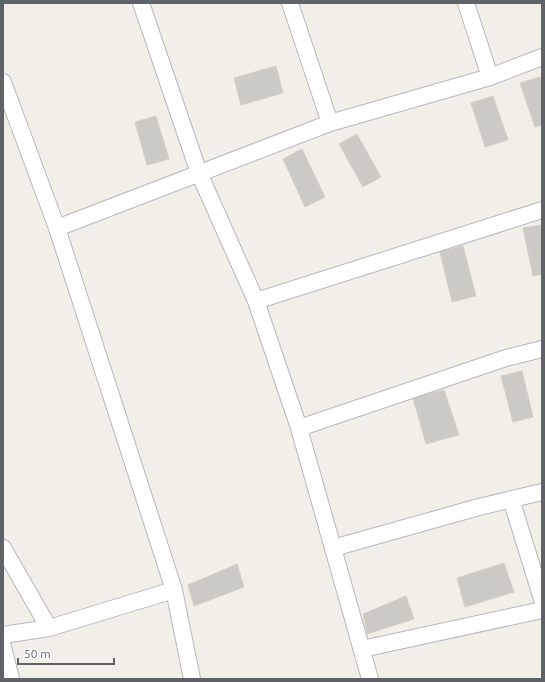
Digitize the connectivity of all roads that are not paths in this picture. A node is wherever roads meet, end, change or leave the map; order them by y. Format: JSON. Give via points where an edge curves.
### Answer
{"nodes":[{"id":1,"x":141,"y":3,"type":"edge"},
{"id":2,"x":290,"y":3,"type":"edge"},
{"id":3,"x":466,"y":3,"type":"edge"},
{"id":4,"x":542,"y":57,"type":"edge"},
{"id":5,"x":490,"y":77,"type":"junction"},
{"id":6,"x":3,"y":82,"type":"edge"},
{"id":7,"x":330,"y":122,"type":"junction"},
{"id":8,"x":199,"y":173,"type":"junction"},
{"id":9,"x":542,"y":210,"type":"edge"},
{"id":10,"x":57,"y":228,"type":"junction"},
{"id":11,"x":256,"y":301,"type":"junction"},
{"id":12,"x":542,"y":349,"type":"edge"},
{"id":13,"x":299,"y":428,"type":"junction"},
{"id":14,"x":542,"y":492,"type":"edge"},
{"id":15,"x":511,"y":499,"type":"junction"},
{"id":16,"x":3,"y":548,"type":"edge"},
{"id":17,"x":333,"y":548,"type":"junction"},
{"id":18,"x":174,"y":590,"type":"junction"},
{"id":19,"x":542,"y":599,"type":"edge"},
{"id":20,"x":542,"y":610,"type":"edge"},
{"id":21,"x":49,"y":628,"type":"junction"},
{"id":22,"x":3,"y":635,"type":"edge"},
{"id":23,"x":3,"y":647,"type":"edge"},
{"id":24,"x":362,"y":649,"type":"junction"},
{"id":25,"x":11,"y":679,"type":"edge"},
{"id":26,"x":192,"y":679,"type":"edge"},
{"id":27,"x":370,"y":679,"type":"edge"}],
"edges":[{"from":1,"to":8,"type":"street"},
{"from":2,"to":7,"type":"street"},
{"from":3,"to":5,"type":"street"},
{"from":4,"to":5,"type":"street"},
{"from":5,"to":7,"type":"street"},
{"from":6,"to":10,"type":"street"},
{"from":7,"to":8,"type":"street"},
{"from":8,"to":10,"type":"street"},
{"from":8,"to":11,"type":"street"},
{"from":9,"to":11,"type":"street"},
{"from":10,"to":18,"type":"street"},
{"from":11,"to":13,"type":"street"},
{"from":12,"to":13,"type":"street","via":[[506,358]]},
{"from":13,"to":17,"type":"street"},
{"from":14,"to":15,"type":"street"},
{"from":15,"to":17,"type":"street"},
{"from":15,"to":19,"type":"street"},
{"from":16,"to":21,"type":"street"},
{"from":17,"to":24,"type":"street"},
{"from":18,"to":21,"type":"street"},
{"from":18,"to":26,"type":"street"},
{"from":20,"to":24,"type":"street"},
{"from":21,"to":22,"type":"street"},
{"from":23,"to":25,"type":"street"},
{"from":24,"to":27,"type":"street"}]}
